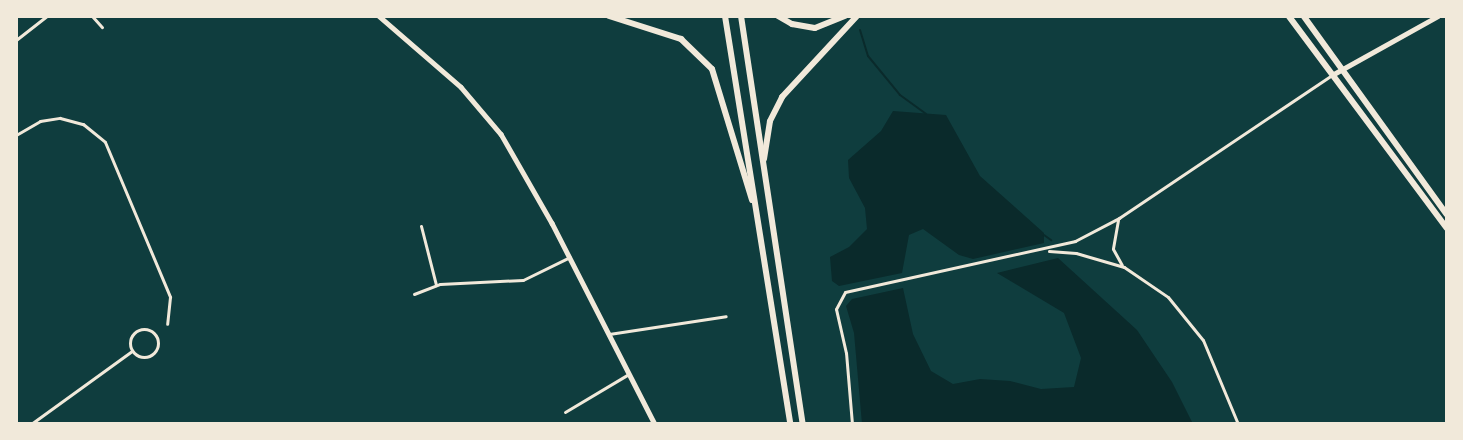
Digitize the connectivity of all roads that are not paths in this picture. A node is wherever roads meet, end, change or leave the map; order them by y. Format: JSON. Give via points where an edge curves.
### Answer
{"nodes":[{"id":1,"x":47,"y":16,"type":"edge"},
{"id":2,"x":92,"y":16,"type":"edge"},
{"id":3,"x":379,"y":16,"type":"edge"},
{"id":4,"x":609,"y":16,"type":"edge"},
{"id":5,"x":725,"y":16,"type":"edge"},
{"id":6,"x":741,"y":16,"type":"edge"},
{"id":7,"x":778,"y":16,"type":"edge"},
{"id":8,"x":845,"y":16,"type":"edge"},
{"id":9,"x":857,"y":16,"type":"edge"},
{"id":10,"x":1289,"y":16,"type":"edge"},
{"id":11,"x":1304,"y":16,"type":"edge"},
{"id":12,"x":1438,"y":16,"type":"edge"},
{"id":13,"x":102,"y":27,"type":"dead end"},
{"id":14,"x":16,"y":40,"type":"edge"},
{"id":15,"x":1342,"y":68,"type":"junction"},
{"id":16,"x":1332,"y":75,"type":"junction"},
{"id":17,"x":16,"y":135,"type":"edge"},
{"id":18,"x":763,"y":163,"type":"junction"},
{"id":19,"x":756,"y":207,"type":"junction"},
{"id":20,"x":1447,"y":214,"type":"edge"},
{"id":21,"x":1120,"y":218,"type":"junction"},
{"id":22,"x":421,"y":226,"type":"dead end"},
{"id":23,"x":1447,"y":228,"type":"edge"},
{"id":24,"x":1046,"y":251,"type":"junction"},
{"id":25,"x":570,"y":257,"type":"junction"},
{"id":26,"x":1124,"y":267,"type":"junction"},
{"id":27,"x":436,"y":285,"type":"junction"},
{"id":28,"x":414,"y":294,"type":"dead end"},
{"id":29,"x":726,"y":316,"type":"dead end"},
{"id":30,"x":167,"y":324,"type":"dead end"},
{"id":31,"x":608,"y":334,"type":"junction"},
{"id":32,"x":132,"y":351,"type":"junction"},
{"id":33,"x":627,"y":375,"type":"junction"},
{"id":34,"x":565,"y":412,"type":"dead end"},
{"id":35,"x":31,"y":424,"type":"edge"},
{"id":36,"x":655,"y":424,"type":"edge"},
{"id":37,"x":790,"y":424,"type":"edge"},
{"id":38,"x":803,"y":424,"type":"edge"},
{"id":39,"x":852,"y":424,"type":"edge"},
{"id":40,"x":1238,"y":424,"type":"edge"}],
"edges":[{"from":1,"to":14,"type":"street"},
{"from":2,"to":13,"type":"street"},
{"from":3,"to":25,"type":"street","via":[[461,86],[491,120]]},
{"from":4,"to":19,"type":"highway","via":[[680,39],[712,69],[746,187]]},
{"from":5,"to":19,"type":"highway"},
{"from":6,"to":18,"type":"highway"},
{"from":7,"to":8,"type":"highway","via":[[792,24],[815,28]]},
{"from":9,"to":18,"type":"highway","via":[[782,97],[772,116]]},
{"from":10,"to":16,"type":"main road"},
{"from":11,"to":15,"type":"main road"},
{"from":12,"to":15,"type":"street"},
{"from":15,"to":16,"type":"street"},
{"from":15,"to":20,"type":"main road"},
{"from":16,"to":21,"type":"street"},
{"from":16,"to":23,"type":"main road"},
{"from":17,"to":30,"type":"street","via":[[40,121],[60,118],[78,122],[102,138],[170,297]]},
{"from":18,"to":38,"type":"highway"},
{"from":19,"to":37,"type":"highway"},
{"from":21,"to":24,"type":"street"},
{"from":21,"to":26,"type":"street","via":[[1112,241]]},
{"from":22,"to":27,"type":"street"},
{"from":24,"to":26,"type":"street","via":[[1076,253]]},
{"from":24,"to":39,"type":"street","via":[[845,292],[836,310],[846,353]]},
{"from":25,"to":27,"type":"street","via":[[513,282]]},
{"from":25,"to":31,"type":"street"},
{"from":26,"to":40,"type":"street","via":[[1160,291],[1193,324]]},
{"from":27,"to":28,"type":"street"},
{"from":29,"to":31,"type":"street"},
{"from":31,"to":33,"type":"street"},
{"from":32,"to":32,"type":"street","via":[[130,340],[136,330],[154,333],[158,345],[150,355],[142,357]]},
{"from":32,"to":35,"type":"street"},
{"from":33,"to":34,"type":"street"},
{"from":33,"to":36,"type":"street"}]}
